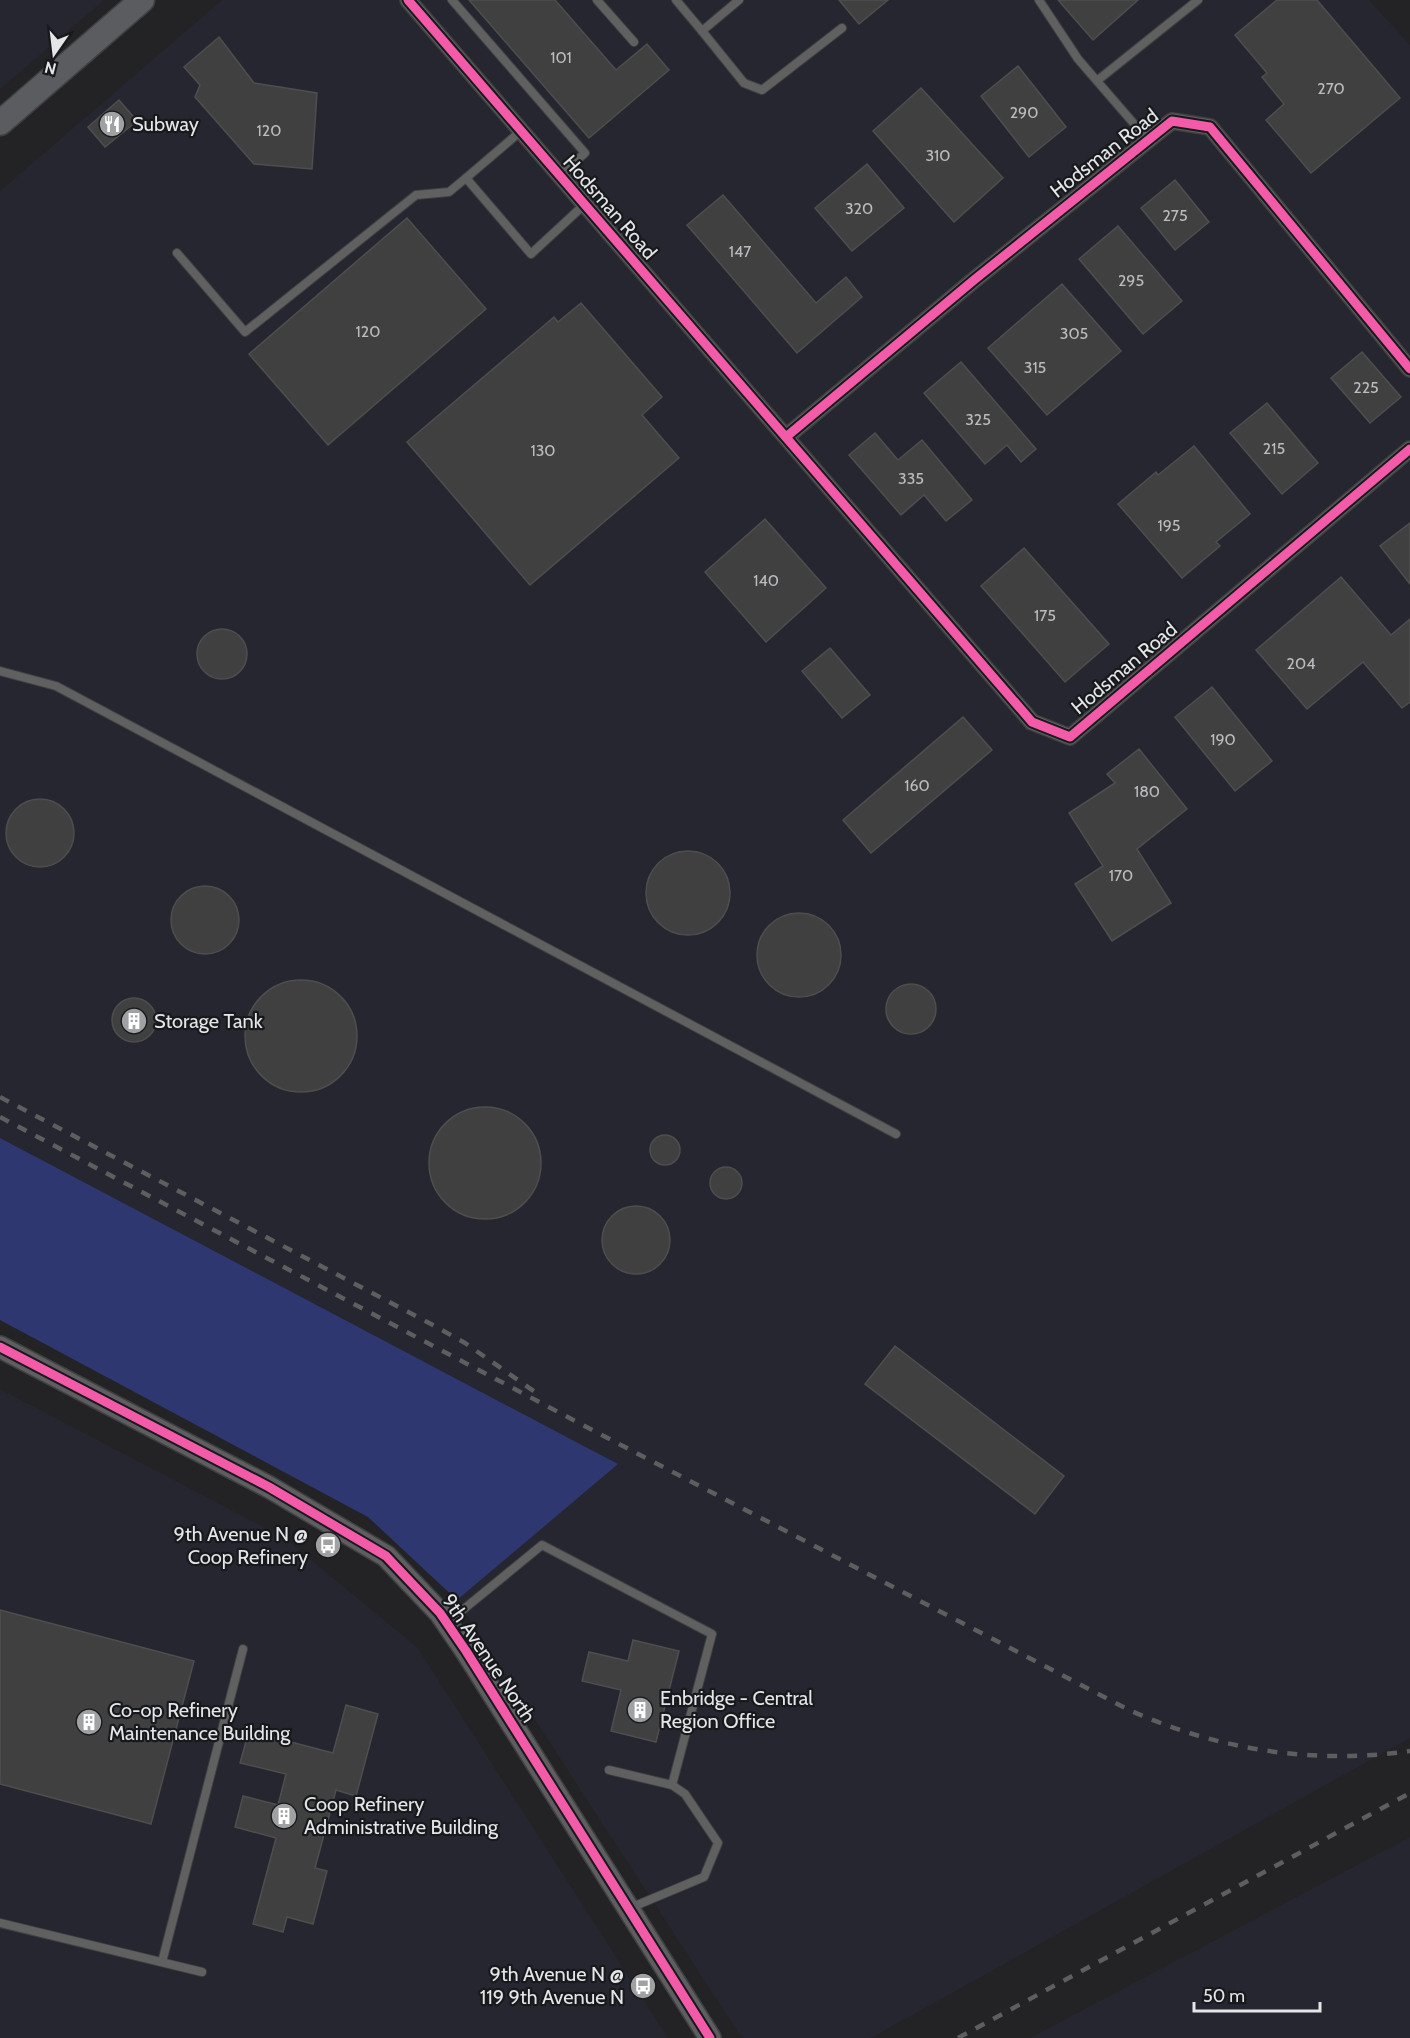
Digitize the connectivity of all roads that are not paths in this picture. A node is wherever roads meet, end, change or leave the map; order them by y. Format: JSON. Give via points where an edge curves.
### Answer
{"nodes":[{"id":1,"x":142,"y":0,"type":"edge"},
{"id":2,"x":408,"y":0,"type":"edge"},
{"id":3,"x":452,"y":0,"type":"edge"},
{"id":4,"x":597,"y":0,"type":"edge"},
{"id":5,"x":676,"y":0,"type":"edge"},
{"id":6,"x":739,"y":0,"type":"edge"},
{"id":7,"x":1039,"y":0,"type":"edge"},
{"id":8,"x":1198,"y":0,"type":"edge"},
{"id":9,"x":842,"y":28,"type":"dead end"},
{"id":10,"x":702,"y":31,"type":"junction"},
{"id":11,"x":634,"y":42,"type":"dead end"},
{"id":12,"x":1098,"y":80,"type":"junction"},
{"id":13,"x":0,"y":123,"type":"edge"},
{"id":14,"x":522,"y":132,"type":"junction"},
{"id":15,"x":1148,"y":140,"type":"junction"},
{"id":16,"x":560,"y":176,"type":"junction"},
{"id":17,"x":466,"y":178,"type":"junction"},
{"id":18,"x":585,"y":204,"type":"junction"},
{"id":19,"x":177,"y":253,"type":"dead end"},
{"id":20,"x":1410,"y":369,"type":"edge"},
{"id":21,"x":786,"y":436,"type":"junction"},
{"id":22,"x":1410,"y":449,"type":"edge"},
{"id":23,"x":0,"y":672,"type":"edge"},
{"id":24,"x":896,"y":1134,"type":"dead end"},
{"id":25,"x":0,"y":1347,"type":"edge"},
{"id":26,"x":447,"y":1623,"type":"junction"},
{"id":27,"x":243,"y":1649,"type":"dead end"},
{"id":28,"x":609,"y":1770,"type":"dead end"},
{"id":29,"x":672,"y":1785,"type":"junction"},
{"id":30,"x":628,"y":1909,"type":"junction"},
{"id":31,"x":0,"y":1923,"type":"edge"},
{"id":32,"x":162,"y":1962,"type":"junction"},
{"id":33,"x":202,"y":1972,"type":"dead end"},
{"id":34,"x":710,"y":2038,"type":"edge"}],
"edges":[{"from":1,"to":13,"type":"main road"},
{"from":2,"to":14,"type":"street","name":"Hodsman Road"},
{"from":3,"to":16,"type":"lane","via":[[585,153]]},
{"from":4,"to":11,"type":"lane"},
{"from":5,"to":10,"type":"lane"},
{"from":6,"to":10,"type":"lane"},
{"from":7,"to":12,"type":"lane","via":[[1078,59]]},
{"from":8,"to":12,"type":"lane"},
{"from":9,"to":10,"type":"lane","via":[[762,90],[744,83]]},
{"from":12,"to":15,"type":"lane"},
{"from":14,"to":16,"type":"street","name":"Hodsman Road"},
{"from":14,"to":17,"type":"lane"},
{"from":15,"to":20,"type":"street","name":"Hodsman Road","via":[[1172,121],[1210,127]]},
{"from":15,"to":21,"type":"street","name":"Hodsman Road"},
{"from":16,"to":18,"type":"street","name":"Hodsman Road"},
{"from":17,"to":18,"type":"lane","via":[[531,254]]},
{"from":17,"to":19,"type":"lane","via":[[449,192],[416,195],[245,332]]},
{"from":18,"to":21,"type":"street","name":"Hodsman Road"},
{"from":21,"to":22,"type":"street","name":"Hodsman Road","via":[[1032,722],[1070,737]]},
{"from":23,"to":24,"type":"lane","via":[[56,686]]},
{"from":25,"to":26,"type":"street","name":"9th Avenue North","via":[[269,1487],[387,1556]]},
{"from":26,"to":29,"type":"lane","via":[[542,1545],[712,1634]]},
{"from":26,"to":30,"type":"street","name":"9th Avenue North"},
{"from":27,"to":32,"type":"lane"},
{"from":28,"to":29,"type":"lane"},
{"from":29,"to":30,"type":"lane","via":[[684,1794],[718,1843],[704,1877]]},
{"from":30,"to":34,"type":"street","name":"9th Avenue North"},
{"from":31,"to":32,"type":"lane"},
{"from":32,"to":33,"type":"lane"}]}
